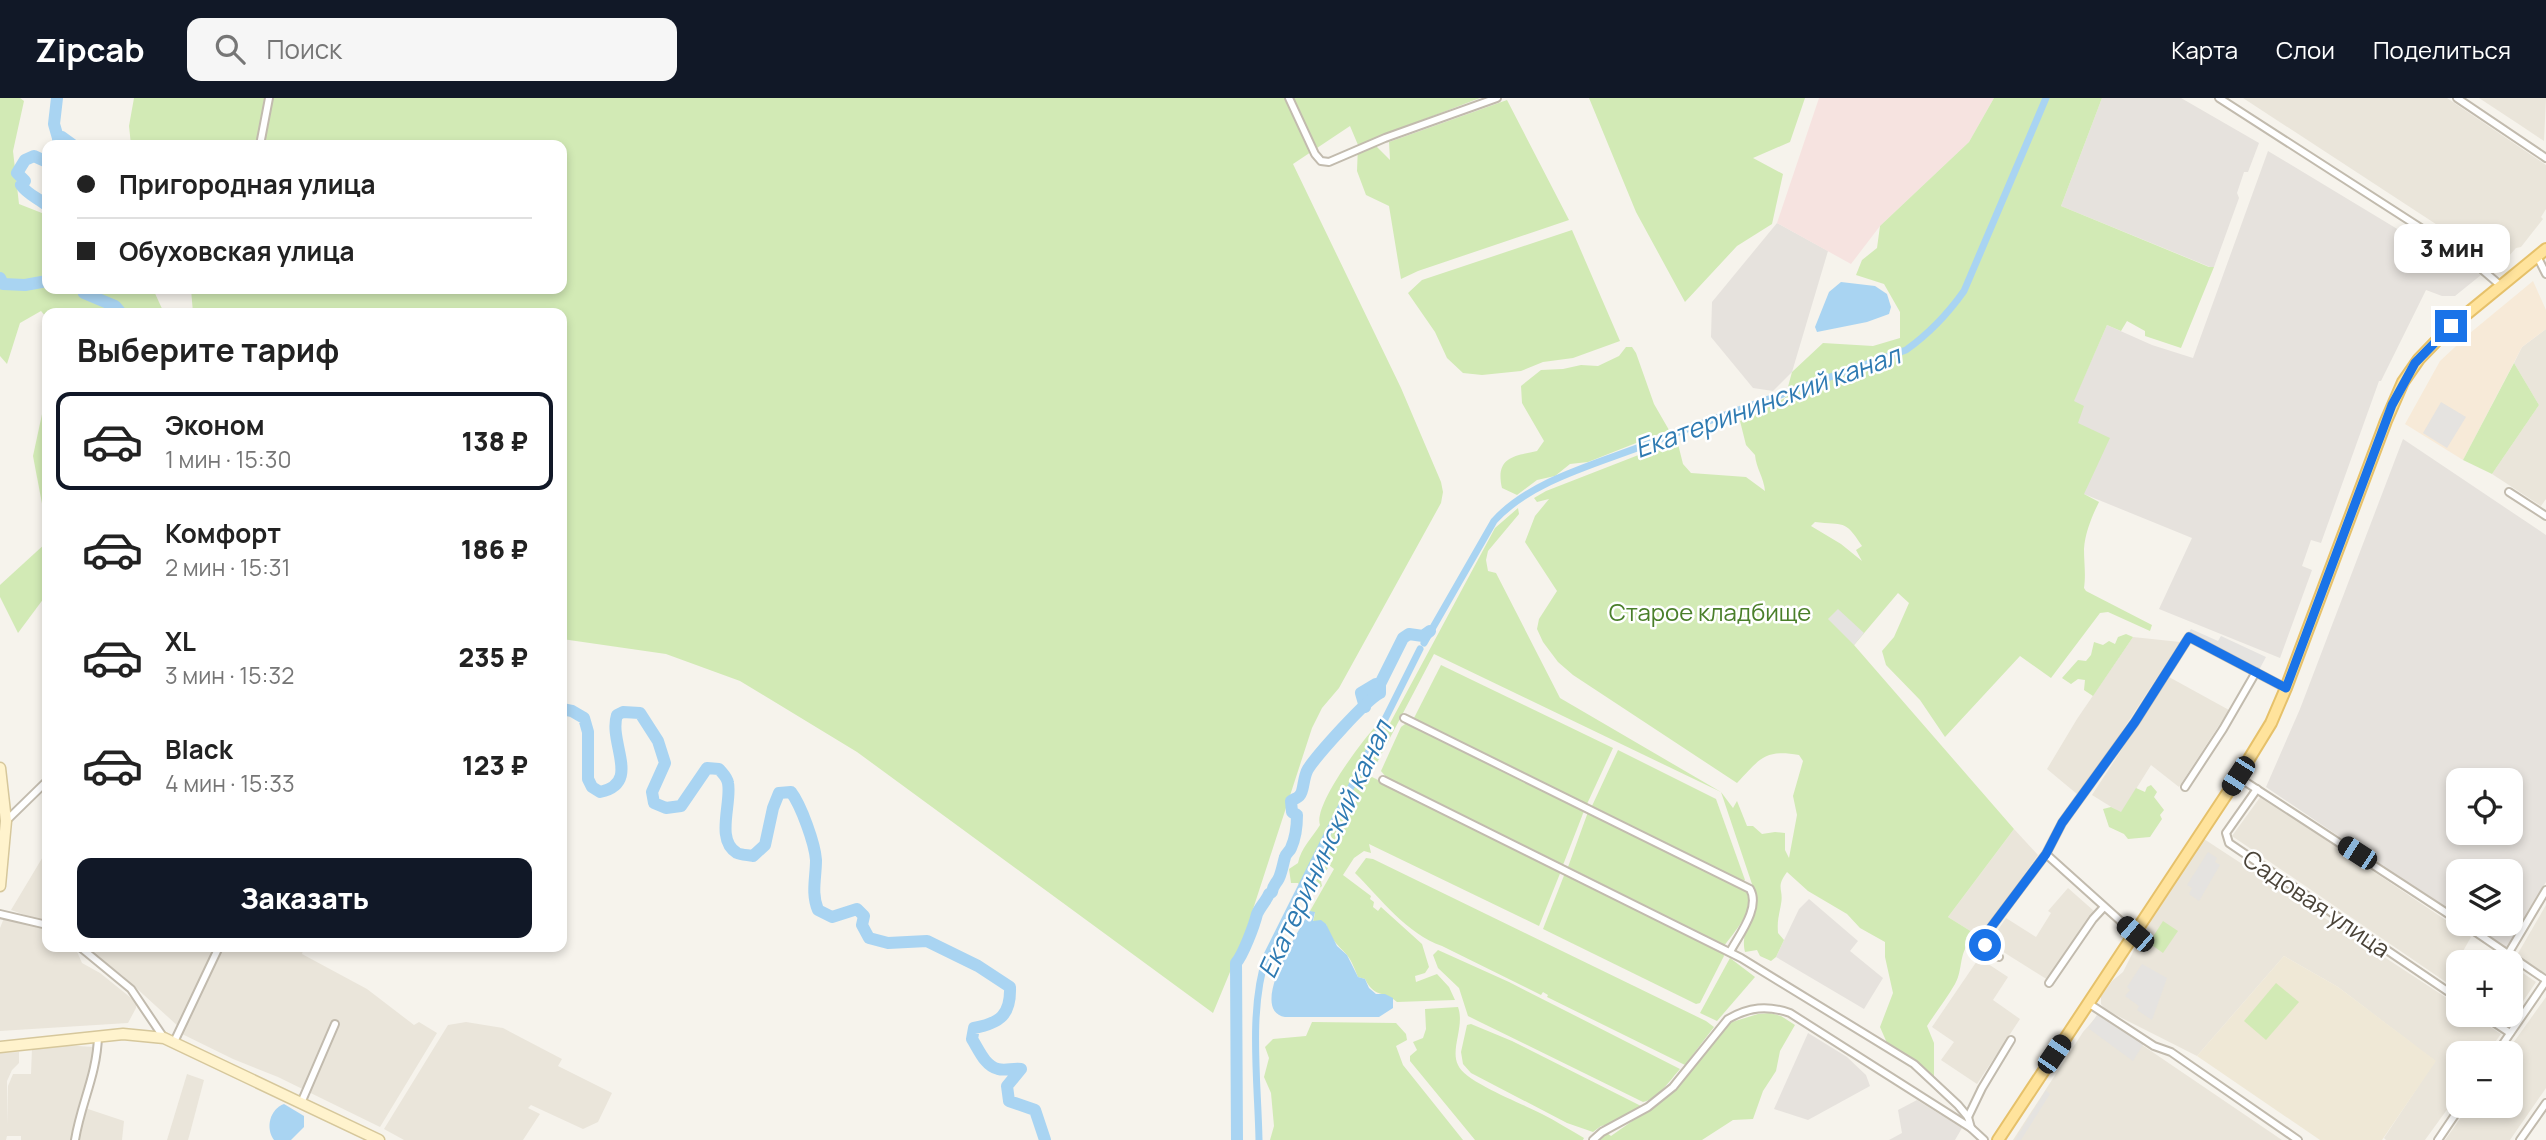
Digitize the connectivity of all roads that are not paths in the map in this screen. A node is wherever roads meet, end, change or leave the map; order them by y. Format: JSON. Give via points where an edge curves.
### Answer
{"nodes":[{"id":1,"x":269,"y":98,"type":"edge"},
{"id":2,"x":1289,"y":98,"type":"edge"},
{"id":3,"x":1497,"y":98,"type":"edge"},
{"id":4,"x":2219,"y":98,"type":"edge"},
{"id":5,"x":2457,"y":98,"type":"edge"},
{"id":6,"x":261,"y":140,"type":"edge"},
{"id":7,"x":2546,"y":158,"type":"edge"},
{"id":8,"x":2541,"y":252,"type":"edge"},
{"id":9,"x":2546,"y":274,"type":"edge"},
{"id":10,"x":2500,"y":285,"type":"junction"},
{"id":11,"x":2509,"y":492,"type":"dead end"},
{"id":12,"x":2546,"y":516,"type":"edge"},
{"id":13,"x":2256,"y":672,"type":"junction"},
{"id":14,"x":2286,"y":688,"type":"junction"},
{"id":15,"x":1404,"y":718,"type":"dead end"},
{"id":16,"x":0,"y":768,"type":"edge"},
{"id":17,"x":2238,"y":776,"type":"junction"},
{"id":18,"x":1382,"y":780,"type":"dead end"},
{"id":19,"x":42,"y":786,"type":"edge"},
{"id":20,"x":2186,"y":787,"type":"dead end"},
{"id":21,"x":2257,"y":789,"type":"junction"},
{"id":22,"x":6,"y":821,"type":"junction"},
{"id":23,"x":2046,"y":854,"type":"junction"},
{"id":24,"x":0,"y":886,"type":"edge"},
{"id":25,"x":2546,"y":890,"type":"edge"},
{"id":26,"x":2104,"y":907,"type":"junction"},
{"id":27,"x":2446,"y":913,"type":"edge"},
{"id":28,"x":0,"y":914,"type":"edge"},
{"id":29,"x":42,"y":925,"type":"edge"},
{"id":30,"x":2135,"y":934,"type":"junction"},
{"id":31,"x":2482,"y":936,"type":"edge"},
{"id":32,"x":2502,"y":950,"type":"edge"},
{"id":33,"x":2510,"y":950,"type":"edge"},
{"id":34,"x":86,"y":952,"type":"edge"},
{"id":35,"x":216,"y":952,"type":"edge"},
{"id":36,"x":1730,"y":952,"type":"junction"},
{"id":37,"x":1998,"y":957,"type":"dead end"},
{"id":38,"x":2523,"y":964,"type":"edge"},
{"id":39,"x":2546,"y":980,"type":"edge"},
{"id":40,"x":2049,"y":983,"type":"dead end"},
{"id":41,"x":2446,"y":990,"type":"edge"},
{"id":42,"x":2088,"y":1003,"type":"junction"},
{"id":43,"x":335,"y":1024,"type":"dead end"},
{"id":44,"x":2501,"y":1027,"type":"edge"},
{"id":45,"x":2510,"y":1033,"type":"junction"},
{"id":46,"x":98,"y":1036,"type":"junction"},
{"id":47,"x":169,"y":1040,"type":"junction"},
{"id":48,"x":2011,"y":1040,"type":"dead end"},
{"id":49,"x":2505,"y":1041,"type":"edge"},
{"id":50,"x":0,"y":1046,"type":"edge"},
{"id":51,"x":2546,"y":1102,"type":"edge"},
{"id":52,"x":301,"y":1103,"type":"junction"},
{"id":53,"x":1968,"y":1117,"type":"junction"},
{"id":54,"x":2453,"y":1118,"type":"edge"},
{"id":55,"x":1970,"y":1128,"type":"junction"},
{"id":56,"x":75,"y":1140,"type":"edge"},
{"id":57,"x":379,"y":1140,"type":"edge"},
{"id":58,"x":1593,"y":1140,"type":"edge"},
{"id":59,"x":1984,"y":1140,"type":"edge"},
{"id":60,"x":1998,"y":1140,"type":"edge"},
{"id":61,"x":2298,"y":1140,"type":"edge"},
{"id":62,"x":2438,"y":1140,"type":"edge"},
{"id":63,"x":2519,"y":1140,"type":"edge"}],
"edges":[{"from":1,"to":6,"type":"street"},
{"from":2,"to":3,"type":"street","via":[[1315,154],[1329,162]]},
{"from":4,"to":10,"type":"street","via":[[2472,261]]},
{"from":5,"to":7,"type":"street"},
{"from":8,"to":9,"type":"street"},
{"from":8,"to":10,"type":"main road"},
{"from":10,"to":14,"type":"main road","via":[[2441,335],[2403,382]]},
{"from":11,"to":12,"type":"street"},
{"from":13,"to":14,"type":"street"},
{"from":13,"to":20,"type":"street"},
{"from":13,"to":23,"type":"street","via":[[2189,637],[2062,823]]},
{"from":14,"to":17,"type":"main road","via":[[2271,723]]},
{"from":15,"to":36,"type":"street","via":[[1750,889],[1754,902]]},
{"from":16,"to":22,"type":"street"},
{"from":17,"to":21,"type":"street"},
{"from":17,"to":30,"type":"main road"},
{"from":18,"to":36,"type":"street"},
{"from":19,"to":22,"type":"street"},
{"from":21,"to":27,"type":"street"},
{"from":21,"to":41,"type":"street","name":"Садовая улица","via":[[2226,833],[2229,843]]},
{"from":22,"to":24,"type":"street"},
{"from":23,"to":26,"type":"street"},
{"from":23,"to":37,"type":"street","via":[[1985,937],[1985,945]]},
{"from":25,"to":33,"type":"street"},
{"from":26,"to":30,"type":"street"},
{"from":26,"to":40,"type":"street"},
{"from":28,"to":29,"type":"street"},
{"from":30,"to":42,"type":"main road"},
{"from":31,"to":32,"type":"street"},
{"from":34,"to":47,"type":"street","via":[[131,989]]},
{"from":35,"to":47,"type":"street"},
{"from":36,"to":53,"type":"street","via":[[1914,1064]]},
{"from":38,"to":39,"type":"street"},
{"from":39,"to":45,"type":"street"},
{"from":42,"to":60,"type":"main road"},
{"from":42,"to":61,"type":"street","via":[[2171,1052]]},
{"from":43,"to":52,"type":"street"},
{"from":44,"to":45,"type":"street"},
{"from":45,"to":49,"type":"street"},
{"from":46,"to":47,"type":"street","via":[[147,1035]]},
{"from":46,"to":50,"type":"street"},
{"from":46,"to":56,"type":"street","via":[[96,1065]]},
{"from":47,"to":52,"type":"street"},
{"from":48,"to":53,"type":"street"},
{"from":51,"to":63,"type":"street"},
{"from":52,"to":57,"type":"street"},
{"from":53,"to":55,"type":"street"},
{"from":54,"to":62,"type":"street"},
{"from":55,"to":58,"type":"street","via":[[1790,1013],[1759,1007],[1728,1019],[1672,1087]]},
{"from":55,"to":59,"type":"street"}]}
